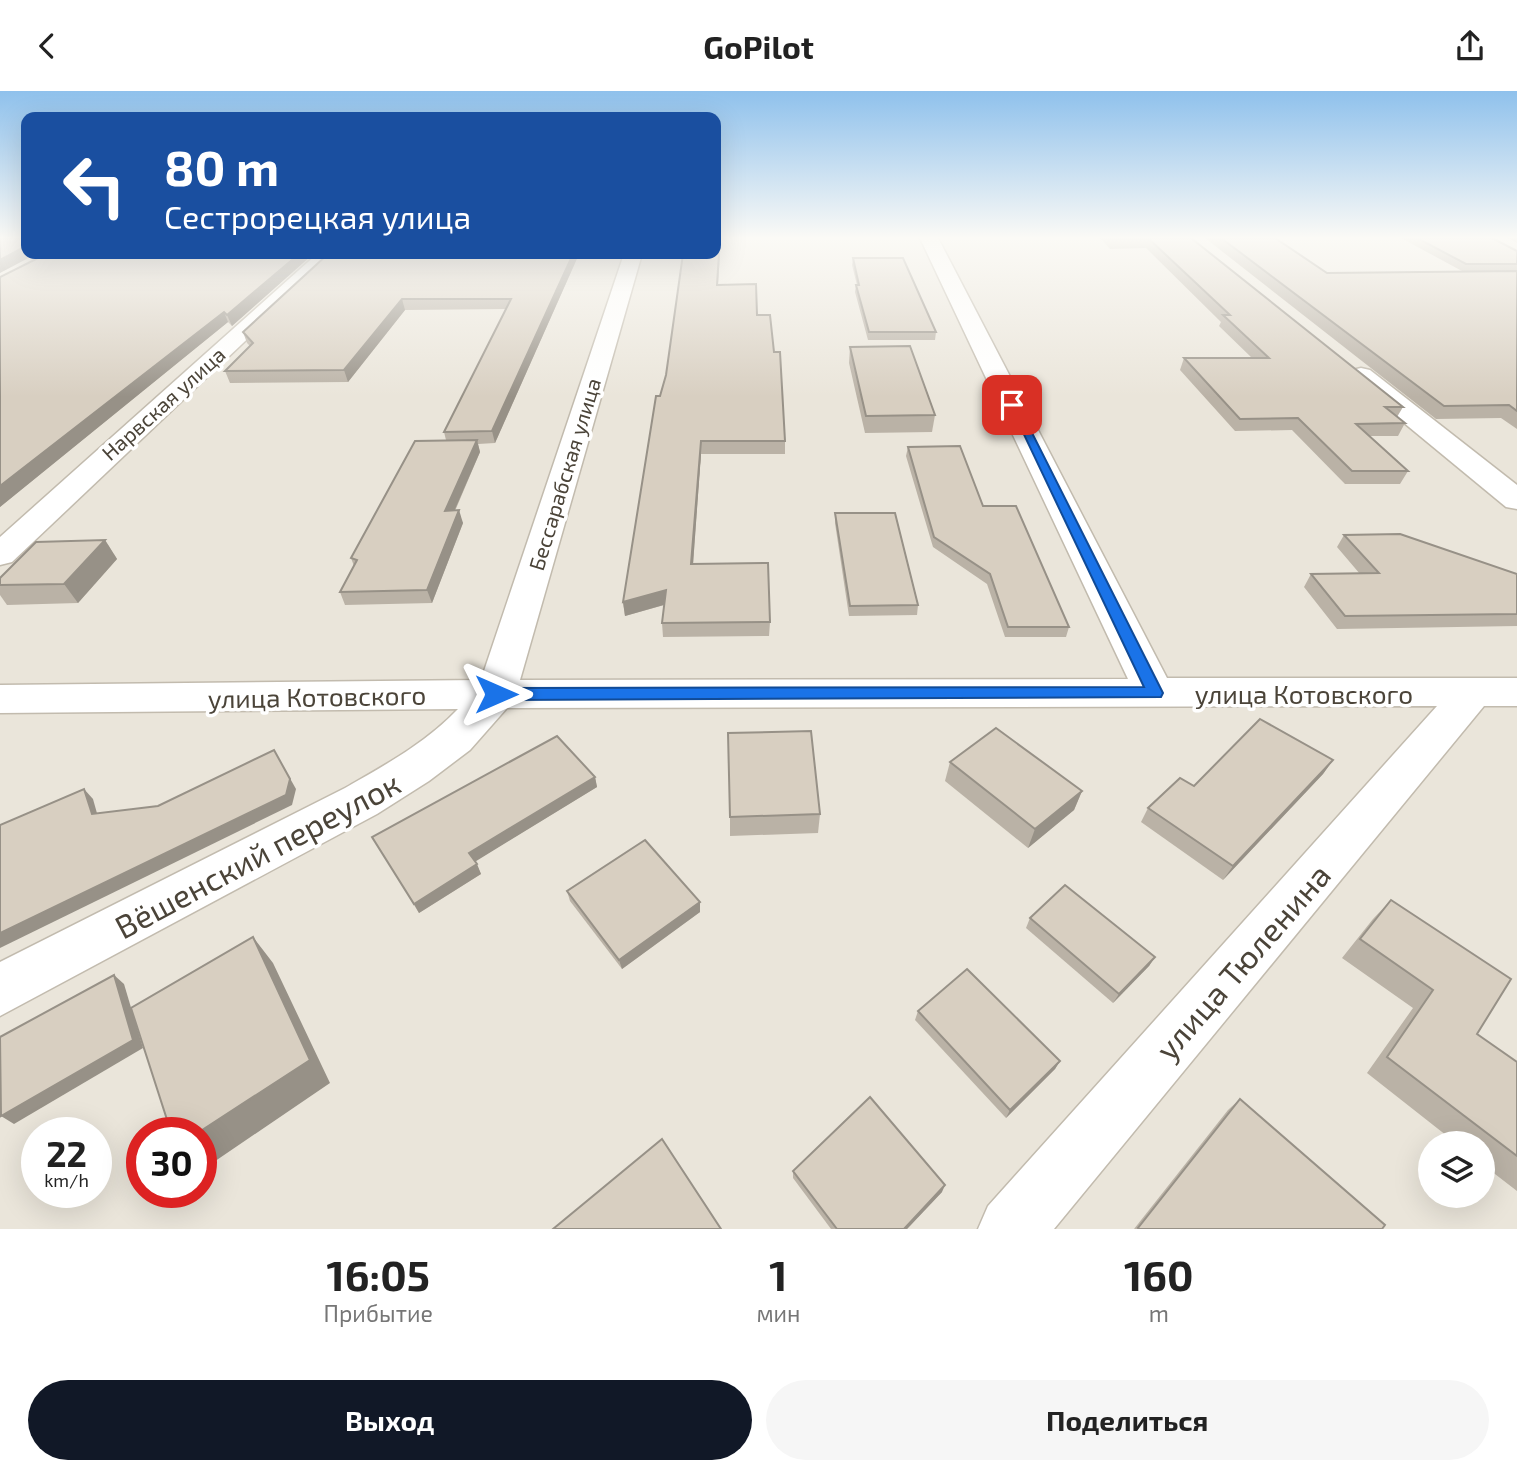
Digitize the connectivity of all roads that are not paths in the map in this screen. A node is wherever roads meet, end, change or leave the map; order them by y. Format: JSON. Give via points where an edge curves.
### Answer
{"nodes":[{"id":1,"x":288,"y":291,"type":"edge"},
{"id":2,"x":621,"y":291,"type":"edge"},
{"id":3,"x":955,"y":291,"type":"edge"},
{"id":4,"x":1343,"y":360,"type":"edge"},
{"id":5,"x":1517,"y":500,"type":"edge"},
{"id":6,"x":0,"y":555,"type":"edge"},
{"id":7,"x":1495,"y":692,"type":"edge"},
{"id":8,"x":1155,"y":693,"type":"junction"},
{"id":9,"x":496,"y":694,"type":"junction"},
{"id":10,"x":0,"y":699,"type":"edge"},
{"id":11,"x":0,"y":990,"type":"edge"},
{"id":12,"x":1011,"y":1229,"type":"edge"}],
"edges":[{"from":1,"to":6,"type":"street","name":"Нарвская улица"},
{"from":2,"to":9,"type":"street","name":"Бессарабская улица"},
{"from":3,"to":8,"type":"street"},
{"from":4,"to":5,"type":"street"},
{"from":7,"to":8,"type":"street","name":"улица Котовского"},
{"from":7,"to":12,"type":"street","name":"улица Тюленина"},
{"from":8,"to":9,"type":"street","name":"улица Котовского"},
{"from":9,"to":10,"type":"street","name":"улица Котовского"},
{"from":9,"to":11,"type":"street","name":"Вёшенский переулок","via":[[455,739],[404,776]]}]}
